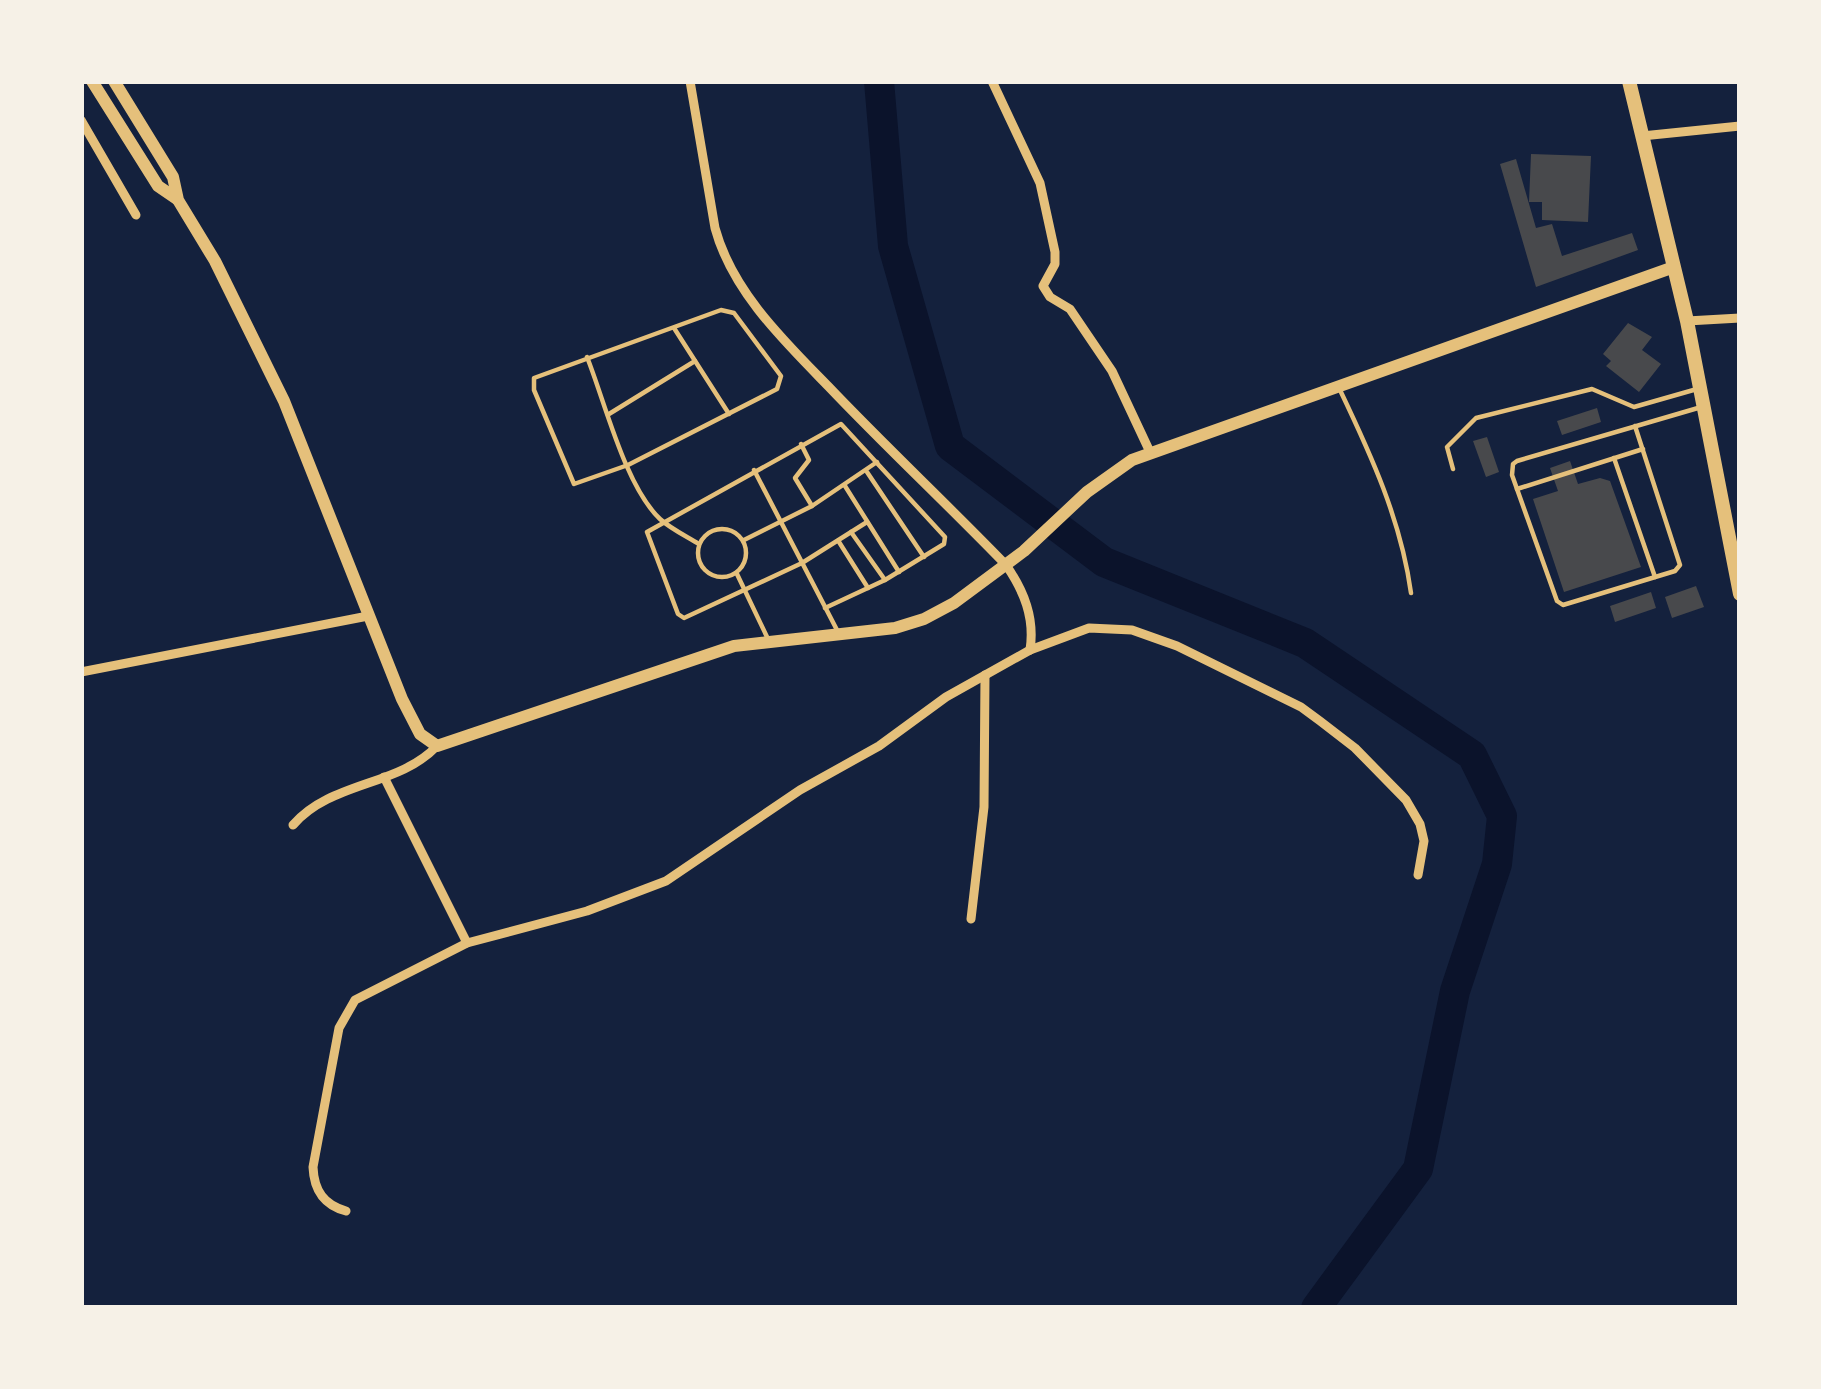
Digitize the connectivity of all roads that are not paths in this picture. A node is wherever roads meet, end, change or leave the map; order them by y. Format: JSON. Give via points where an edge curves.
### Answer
{"nodes":[{"id":1,"x":92,"y":81,"type":"edge"},
{"id":2,"x":114,"y":81,"type":"edge"},
{"id":3,"x":690,"y":81,"type":"edge"},
{"id":4,"x":992,"y":81,"type":"edge"},
{"id":5,"x":1629,"y":81,"type":"edge"},
{"id":6,"x":81,"y":120,"type":"edge"},
{"id":7,"x":1740,"y":126,"type":"edge"},
{"id":8,"x":1642,"y":136,"type":"junction"},
{"id":9,"x":178,"y":200,"type":"junction"},
{"id":10,"x":136,"y":215,"type":"dead end"},
{"id":11,"x":1674,"y":267,"type":"junction"},
{"id":12,"x":1740,"y":318,"type":"edge"},
{"id":13,"x":1687,"y":321,"type":"junction"},
{"id":14,"x":673,"y":326,"type":"junction"},
{"id":15,"x":586,"y":357,"type":"junction"},
{"id":16,"x":695,"y":361,"type":"junction"},
{"id":17,"x":1339,"y":388,"type":"junction"},
{"id":18,"x":1700,"y":388,"type":"junction"},
{"id":19,"x":1703,"y":406,"type":"junction"},
{"id":20,"x":609,"y":414,"type":"junction"},
{"id":21,"x":728,"y":415,"type":"junction"},
{"id":22,"x":1635,"y":426,"type":"junction"},
{"id":23,"x":801,"y":444,"type":"junction"},
{"id":24,"x":1643,"y":449,"type":"junction"},
{"id":25,"x":1150,"y":452,"type":"junction"},
{"id":26,"x":1614,"y":458,"type":"junction"},
{"id":27,"x":877,"y":462,"type":"junction"},
{"id":28,"x":628,"y":465,"type":"junction"},
{"id":29,"x":1453,"y":469,"type":"dead end"},
{"id":30,"x":754,"y":470,"type":"junction"},
{"id":31,"x":866,"y":470,"type":"junction"},
{"id":32,"x":845,"y":486,"type":"junction"},
{"id":33,"x":1517,"y":489,"type":"junction"},
{"id":34,"x":812,"y":506,"type":"junction"},
{"id":35,"x":1732,"y":513,"type":"edge"},
{"id":36,"x":663,"y":522,"type":"junction"},
{"id":37,"x":781,"y":523,"type":"junction"},
{"id":38,"x":867,"y":523,"type":"junction"},
{"id":39,"x":851,"y":532,"type":"junction"},
{"id":40,"x":744,"y":540,"type":"junction"},
{"id":41,"x":838,"y":540,"type":"junction"},
{"id":42,"x":699,"y":544,"type":"junction"},
{"id":43,"x":924,"y":557,"type":"junction"},
{"id":44,"x":802,"y":563,"type":"junction"},
{"id":45,"x":1006,"y":565,"type":"junction"},
{"id":46,"x":898,"y":572,"type":"junction"},
{"id":47,"x":736,"y":573,"type":"junction"},
{"id":48,"x":1655,"y":577,"type":"junction"},
{"id":49,"x":885,"y":580,"type":"junction"},
{"id":50,"x":868,"y":588,"type":"junction"},
{"id":51,"x":745,"y":592,"type":"junction"},
{"id":52,"x":1411,"y":592,"type":"dead end"},
{"id":53,"x":1740,"y":594,"type":"edge"},
{"id":54,"x":825,"y":608,"type":"junction"},
{"id":55,"x":368,"y":616,"type":"junction"},
{"id":56,"x":838,"y":634,"type":"junction"},
{"id":57,"x":769,"y":639,"type":"junction"},
{"id":58,"x":1030,"y":650,"type":"junction"},
{"id":59,"x":81,"y":672,"type":"edge"},
{"id":60,"x":985,"y":675,"type":"junction"},
{"id":61,"x":437,"y":746,"type":"junction"},
{"id":62,"x":384,"y":777,"type":"junction"},
{"id":63,"x":292,"y":825,"type":"dead end"},
{"id":64,"x":1418,"y":875,"type":"dead end"},
{"id":65,"x":971,"y":919,"type":"dead end"},
{"id":66,"x":467,"y":943,"type":"junction"},
{"id":67,"x":346,"y":1211,"type":"dead end"}],
"edges":[{"from":1,"to":9,"type":"main road","via":[[158,186]]},
{"from":2,"to":9,"type":"main road","via":[[173,177]]},
{"from":3,"to":45,"type":"street","via":[[715,228],[741,286],[794,352]]},
{"from":4,"to":25,"type":"street","via":[[1048,214],[1055,264],[1043,286],[1070,309],[1112,371]]},
{"from":5,"to":8,"type":"main road"},
{"from":6,"to":10,"type":"street"},
{"from":7,"to":8,"type":"street"},
{"from":8,"to":11,"type":"main road"},
{"from":9,"to":55,"type":"main road","via":[[284,401]]},
{"from":11,"to":13,"type":"main road"},
{"from":11,"to":17,"type":"main road"},
{"from":12,"to":13,"type":"street"},
{"from":13,"to":18,"type":"main road"},
{"from":14,"to":15,"type":"lane"},
{"from":14,"to":16,"type":"lane"},
{"from":14,"to":21,"type":"lane","via":[[728,310],[781,376],[778,389]]},
{"from":15,"to":20,"type":"lane"},
{"from":15,"to":28,"type":"lane","via":[[534,378],[534,390],[574,484]]},
{"from":16,"to":20,"type":"lane"},
{"from":16,"to":21,"type":"lane"},
{"from":17,"to":25,"type":"main road"},
{"from":17,"to":52,"type":"lane","via":[[1406,550]]},
{"from":18,"to":19,"type":"main road"},
{"from":18,"to":29,"type":"lane","via":[[1634,407],[1592,389],[1476,418],[1447,447]]},
{"from":19,"to":22,"type":"lane"},
{"from":19,"to":35,"type":"main road"},
{"from":20,"to":28,"type":"lane"},
{"from":21,"to":28,"type":"lane"},
{"from":22,"to":24,"type":"lane"},
{"from":22,"to":33,"type":"lane","via":[[1517,461]]},
{"from":23,"to":27,"type":"lane","via":[[841,424]]},
{"from":23,"to":30,"type":"lane"},
{"from":23,"to":34,"type":"lane","via":[[809,460],[795,478]]},
{"from":24,"to":26,"type":"lane"},
{"from":24,"to":48,"type":"lane","via":[[1681,557],[1675,571]]},
{"from":25,"to":45,"type":"main road","via":[[1087,492]]},
{"from":26,"to":33,"type":"lane"},
{"from":26,"to":48,"type":"lane"},
{"from":27,"to":31,"type":"lane"},
{"from":27,"to":43,"type":"lane","via":[[945,537]]},
{"from":28,"to":36,"type":"lane"},
{"from":30,"to":36,"type":"lane"},
{"from":30,"to":37,"type":"lane"},
{"from":31,"to":32,"type":"lane"},
{"from":31,"to":43,"type":"lane"},
{"from":32,"to":34,"type":"lane"},
{"from":32,"to":38,"type":"lane"},
{"from":33,"to":48,"type":"lane","via":[[1563,605]]},
{"from":34,"to":37,"type":"lane"},
{"from":35,"to":53,"type":"main road"},
{"from":36,"to":42,"type":"lane"},
{"from":36,"to":51,"type":"lane","via":[[647,538],[677,614],[692,617]]},
{"from":37,"to":40,"type":"lane"},
{"from":37,"to":44,"type":"lane"},
{"from":38,"to":39,"type":"lane"},
{"from":38,"to":46,"type":"lane"},
{"from":39,"to":41,"type":"lane"},
{"from":39,"to":49,"type":"lane"},
{"from":40,"to":42,"type":"lane","via":[[715,529]]},
{"from":40,"to":47,"type":"lane","via":[[746,558]]},
{"from":41,"to":44,"type":"lane"},
{"from":41,"to":50,"type":"lane"},
{"from":42,"to":47,"type":"lane","via":[[707,572]]},
{"from":43,"to":46,"type":"lane"},
{"from":44,"to":51,"type":"lane"},
{"from":44,"to":54,"type":"lane"},
{"from":45,"to":56,"type":"main road","via":[[924,619]]},
{"from":45,"to":58,"type":"street","via":[[1030,616]]},
{"from":46,"to":49,"type":"lane"},
{"from":47,"to":51,"type":"lane"},
{"from":49,"to":50,"type":"lane"},
{"from":50,"to":54,"type":"lane"},
{"from":51,"to":57,"type":"lane"},
{"from":54,"to":56,"type":"lane"},
{"from":55,"to":59,"type":"street"},
{"from":55,"to":61,"type":"main road","via":[[415,725]]},
{"from":56,"to":57,"type":"main road"},
{"from":57,"to":61,"type":"main road"},
{"from":58,"to":60,"type":"street"},
{"from":58,"to":64,"type":"street","via":[[1089,628],[1132,630],[1301,707],[1406,800],[1424,841]]},
{"from":60,"to":65,"type":"street","via":[[984,807]]},
{"from":60,"to":66,"type":"street","via":[[666,881]]},
{"from":61,"to":62,"type":"street"},
{"from":62,"to":63,"type":"street","via":[[326,799]]},
{"from":62,"to":66,"type":"street"},
{"from":66,"to":67,"type":"street","via":[[368,992],[343,1016],[313,1168],[323,1198]]}]}
